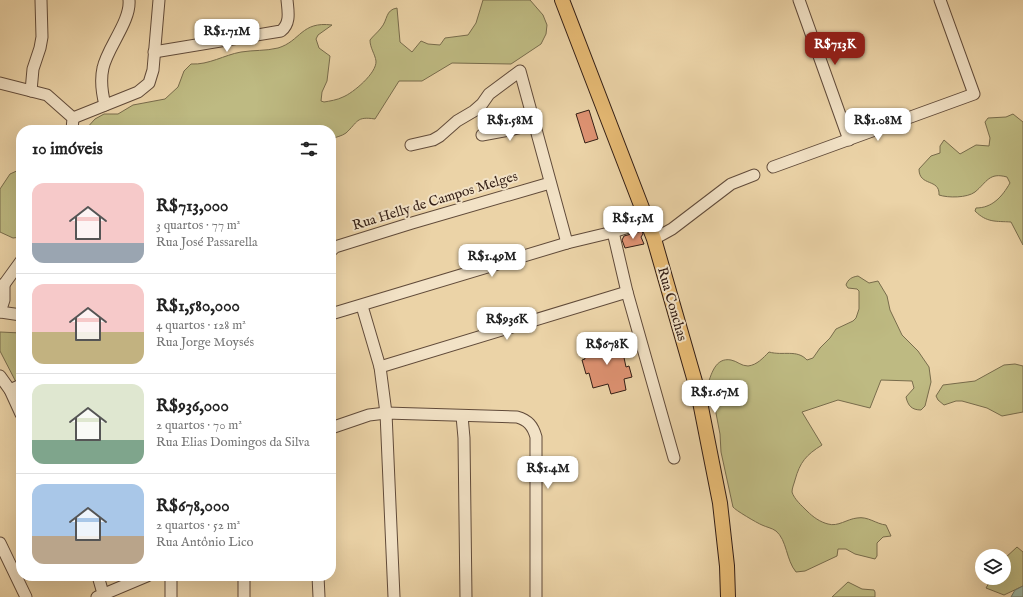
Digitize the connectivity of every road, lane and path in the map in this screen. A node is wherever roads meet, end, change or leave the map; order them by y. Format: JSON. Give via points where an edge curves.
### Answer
{"nodes":[{"id":1,"x":41,"y":0,"type":"edge"},
{"id":2,"x":129,"y":0,"type":"edge"},
{"id":3,"x":159,"y":0,"type":"edge"},
{"id":4,"x":287,"y":0,"type":"edge"},
{"id":5,"x":562,"y":0,"type":"edge"},
{"id":6,"x":800,"y":0,"type":"edge"},
{"id":7,"x":940,"y":0,"type":"edge"},
{"id":8,"x":154,"y":52,"type":"junction"},
{"id":9,"x":0,"y":83,"type":"edge"},
{"id":10,"x":31,"y":91,"type":"junction"},
{"id":11,"x":105,"y":105,"type":"junction"},
{"id":12,"x":73,"y":118,"type":"junction"},
{"id":13,"x":534,"y":124,"type":"junction"},
{"id":14,"x":72,"y":125,"type":"edge"},
{"id":15,"x":482,"y":135,"type":"dead end"},
{"id":16,"x":849,"y":140,"type":"junction"},
{"id":17,"x":411,"y":145,"type":"dead end"},
{"id":18,"x":773,"y":168,"type":"dead end"},
{"id":19,"x":754,"y":175,"type":"dead end"},
{"id":20,"x":550,"y":183,"type":"junction"},
{"id":21,"x":647,"y":221,"type":"junction"},
{"id":22,"x":613,"y":232,"type":"junction"},
{"id":23,"x":654,"y":239,"type":"junction"},
{"id":24,"x":566,"y":243,"type":"junction"},
{"id":25,"x":336,"y":247,"type":"edge"},
{"id":26,"x":16,"y":268,"type":"edge"},
{"id":27,"x":2,"y":287,"type":"edge"},
{"id":28,"x":627,"y":292,"type":"junction"},
{"id":29,"x":362,"y":306,"type":"junction"},
{"id":30,"x":0,"y":312,"type":"edge"},
{"id":31,"x":336,"y":313,"type":"edge"},
{"id":32,"x":16,"y":314,"type":"edge"},
{"id":33,"x":380,"y":367,"type":"junction"},
{"id":34,"x":0,"y":376,"type":"edge"},
{"id":35,"x":16,"y":387,"type":"edge"},
{"id":36,"x":10,"y":390,"type":"junction"},
{"id":37,"x":16,"y":403,"type":"edge"},
{"id":38,"x":386,"y":413,"type":"junction"},
{"id":39,"x":462,"y":416,"type":"junction"},
{"id":40,"x":336,"y":426,"type":"edge"},
{"id":41,"x":674,"y":458,"type":"dead end"},
{"id":42,"x":0,"y":543,"type":"edge"},
{"id":43,"x":16,"y":576,"type":"edge"},
{"id":44,"x":18,"y":581,"type":"edge"},
{"id":45,"x":99,"y":581,"type":"edge"},
{"id":46,"x":136,"y":581,"type":"edge"},
{"id":47,"x":171,"y":581,"type":"edge"},
{"id":48,"x":244,"y":581,"type":"edge"},
{"id":49,"x":318,"y":581,"type":"edge"},
{"id":50,"x":102,"y":596,"type":"edge"},
{"id":51,"x":26,"y":597,"type":"edge"},
{"id":52,"x":171,"y":597,"type":"edge"},
{"id":53,"x":244,"y":597,"type":"edge"},
{"id":54,"x":319,"y":597,"type":"edge"},
{"id":55,"x":394,"y":597,"type":"edge"},
{"id":56,"x":466,"y":597,"type":"edge"},
{"id":57,"x":536,"y":597,"type":"edge"},
{"id":58,"x":728,"y":597,"type":"edge"}],
"edges":[{"from":1,"to":10,"type":"street","via":[[42,36],[32,74]]},
{"from":2,"to":11,"type":"street","via":[[130,7],[103,69],[102,89]]},
{"from":3,"to":8,"type":"street"},
{"from":4,"to":8,"type":"street","via":[[288,18],[286,26],[281,31]]},
{"from":5,"to":21,"type":"main road","name":"Rua Conchas"},
{"from":6,"to":16,"type":"street"},
{"from":7,"to":16,"type":"street","via":[[974,94]]},
{"from":8,"to":11,"type":"street","via":[[149,83],[138,92]]},
{"from":9,"to":10,"type":"street"},
{"from":10,"to":12,"type":"street","via":[[47,95]]},
{"from":11,"to":12,"type":"street"},
{"from":12,"to":14,"type":"street"},
{"from":13,"to":15,"type":"street"},
{"from":13,"to":17,"type":"street","via":[[520,71],[489,94],[474,111],[457,121],[440,136]]},
{"from":13,"to":20,"type":"street"},
{"from":16,"to":18,"type":"street"},
{"from":19,"to":23,"type":"street","via":[[731,184],[672,229]]},
{"from":20,"to":24,"type":"street"},
{"from":20,"to":25,"type":"street","name":"Rua Helly de Campos Melges"},
{"from":21,"to":22,"type":"street"},
{"from":21,"to":23,"type":"main road","name":"Rua Conchas"},
{"from":22,"to":24,"type":"street"},
{"from":22,"to":28,"type":"street"},
{"from":23,"to":58,"type":"main road","name":"Rua Conchas","via":[[698,392],[719,495]]},
{"from":24,"to":29,"type":"street"},
{"from":26,"to":27,"type":"street"},
{"from":27,"to":30,"type":"street","via":[[4,300]]},
{"from":28,"to":33,"type":"street"},
{"from":28,"to":41,"type":"street"},
{"from":29,"to":31,"type":"street"},
{"from":29,"to":33,"type":"street"},
{"from":30,"to":32,"type":"street"},
{"from":33,"to":38,"type":"street"},
{"from":34,"to":36,"type":"street"},
{"from":35,"to":36,"type":"street"},
{"from":36,"to":37,"type":"street"},
{"from":38,"to":39,"type":"street"},
{"from":38,"to":40,"type":"street","via":[[369,415]]},
{"from":38,"to":55,"type":"street"},
{"from":39,"to":56,"type":"street"},
{"from":39,"to":57,"type":"street","via":[[517,416],[530,423],[534,430]]},
{"from":42,"to":43,"type":"street"},
{"from":44,"to":51,"type":"street"},
{"from":45,"to":50,"type":"street"},
{"from":46,"to":50,"type":"street"},
{"from":47,"to":52,"type":"street"},
{"from":48,"to":53,"type":"street"},
{"from":49,"to":54,"type":"street"}]}
